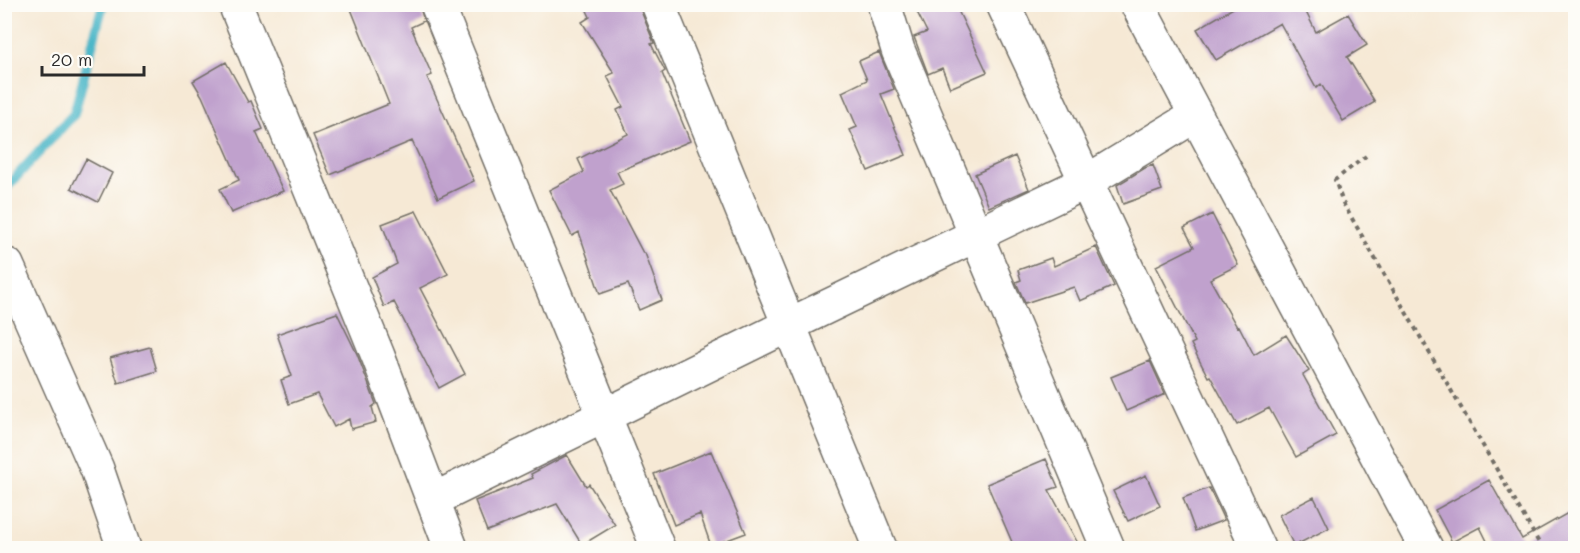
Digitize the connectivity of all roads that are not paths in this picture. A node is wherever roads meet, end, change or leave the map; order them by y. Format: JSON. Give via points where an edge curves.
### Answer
{"nodes":[{"id":1,"x":235,"y":4,"type":"edge"},
{"id":2,"x":437,"y":4,"type":"edge"},
{"id":3,"x":658,"y":4,"type":"edge"},
{"id":4,"x":884,"y":4,"type":"edge"},
{"id":5,"x":1003,"y":4,"type":"edge"},
{"id":6,"x":1137,"y":4,"type":"edge"},
{"id":7,"x":1196,"y":115,"type":"junction"},
{"id":8,"x":1086,"y":182,"type":"junction"},
{"id":9,"x":977,"y":236,"type":"junction"},
{"id":10,"x":4,"y":267,"type":"edge"},
{"id":11,"x":789,"y":325,"type":"junction"},
{"id":12,"x":604,"y":416,"type":"junction"},
{"id":13,"x":433,"y":500,"type":"junction"},
{"id":14,"x":124,"y":549,"type":"edge"},
{"id":15,"x":451,"y":549,"type":"edge"},
{"id":16,"x":658,"y":549,"type":"edge"},
{"id":17,"x":880,"y":549,"type":"edge"},
{"id":18,"x":1108,"y":549,"type":"edge"},
{"id":19,"x":1257,"y":549,"type":"edge"},
{"id":20,"x":1426,"y":549,"type":"edge"}],
"edges":[{"from":1,"to":13,"type":"street"},
{"from":2,"to":12,"type":"street"},
{"from":3,"to":11,"type":"street"},
{"from":4,"to":9,"type":"street","via":[[898,50]]},
{"from":5,"to":8,"type":"street"},
{"from":6,"to":7,"type":"street"},
{"from":7,"to":8,"type":"street"},
{"from":7,"to":20,"type":"street"},
{"from":8,"to":9,"type":"street"},
{"from":8,"to":19,"type":"street"},
{"from":9,"to":11,"type":"street"},
{"from":9,"to":18,"type":"street"},
{"from":10,"to":14,"type":"street","via":[[8,266],[97,469]]},
{"from":11,"to":12,"type":"street"},
{"from":11,"to":17,"type":"street"},
{"from":12,"to":13,"type":"street"},
{"from":12,"to":16,"type":"street"},
{"from":13,"to":15,"type":"street"}]}
